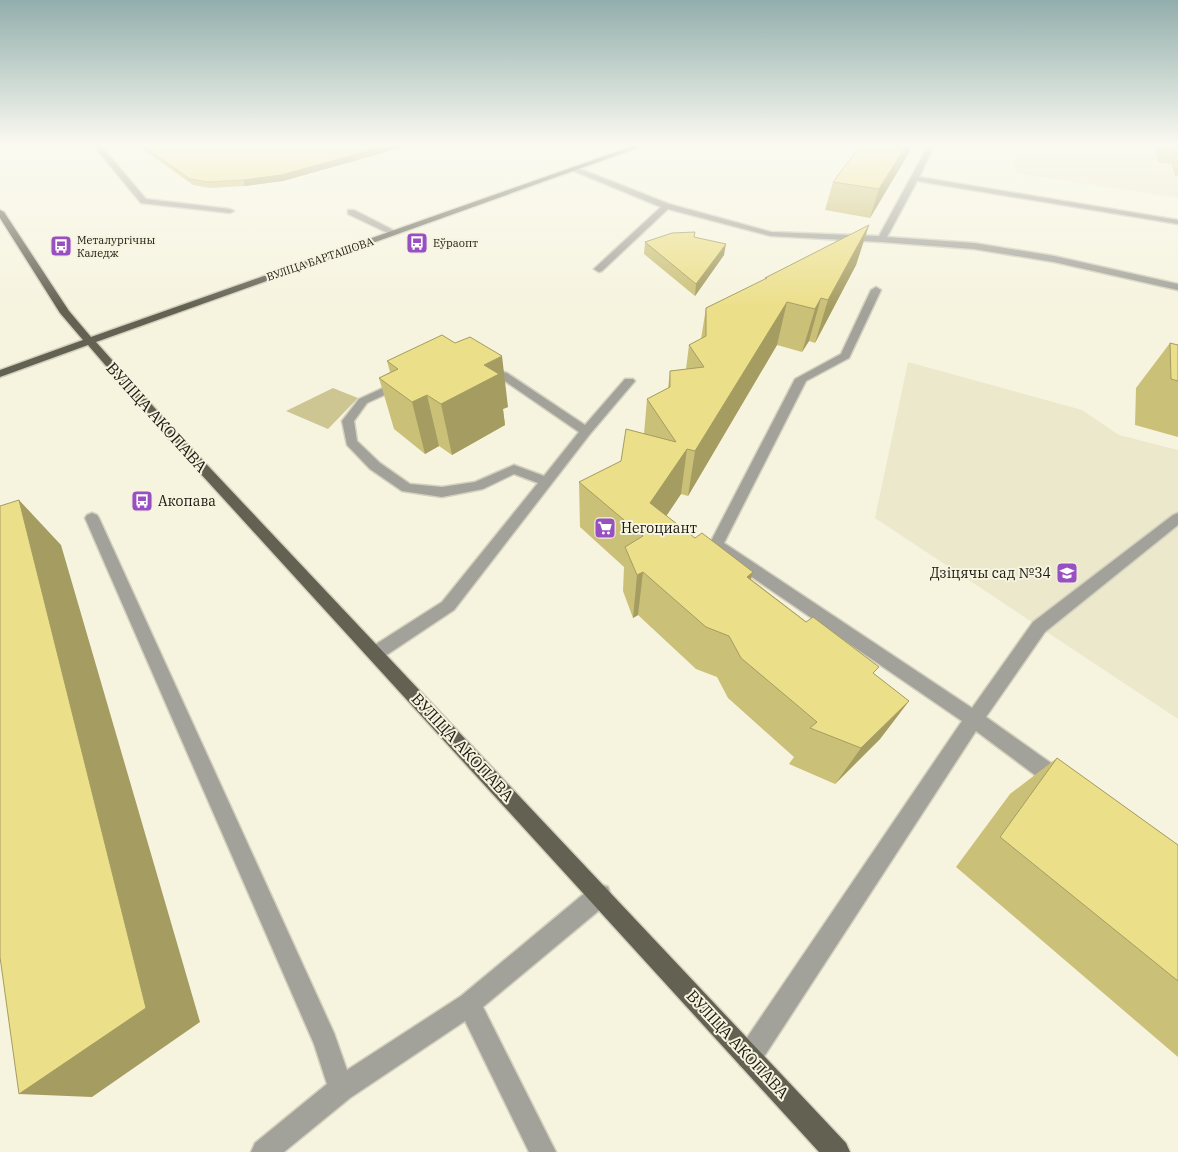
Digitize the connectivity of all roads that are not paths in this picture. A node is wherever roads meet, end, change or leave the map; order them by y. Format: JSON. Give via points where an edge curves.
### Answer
{"nodes":[{"id":1,"x":143,"y":200,"type":"edge"},
{"id":2,"x":490,"y":200,"type":"edge"},
{"id":3,"x":650,"y":200,"type":"edge"},
{"id":4,"x":902,"y":200,"type":"edge"},
{"id":5,"x":1042,"y":200,"type":"edge"},
{"id":6,"x":666,"y":206,"type":"junction"},
{"id":7,"x":230,"y":211,"type":"dead end"},
{"id":8,"x":0,"y":212,"type":"edge"},
{"id":9,"x":351,"y":212,"type":"dead end"},
{"id":10,"x":1178,"y":222,"type":"edge"},
{"id":11,"x":395,"y":233,"type":"junction"},
{"id":12,"x":882,"y":239,"type":"junction"},
{"id":13,"x":599,"y":268,"type":"dead end"},
{"id":14,"x":1178,"y":287,"type":"edge"},
{"id":15,"x":876,"y":290,"type":"dead end"},
{"id":16,"x":90,"y":341,"type":"junction"},
{"id":17,"x":477,"y":367,"type":"edge"},
{"id":18,"x":0,"y":374,"type":"edge"},
{"id":19,"x":414,"y":377,"type":"edge"},
{"id":20,"x":629,"y":381,"type":"dead end"},
{"id":21,"x":586,"y":431,"type":"junction"},
{"id":22,"x":547,"y":482,"type":"junction"},
{"id":23,"x":92,"y":518,"type":"dead end"},
{"id":24,"x":1178,"y":518,"type":"edge"},
{"id":25,"x":376,"y":653,"type":"junction"},
{"id":26,"x":974,"y":719,"type":"junction"},
{"id":27,"x":1076,"y":794,"type":"edge"},
{"id":28,"x":600,"y":895,"type":"junction"},
{"id":29,"x":469,"y":1004,"type":"junction"},
{"id":30,"x":749,"y":1057,"type":"junction"},
{"id":31,"x":341,"y":1089,"type":"junction"},
{"id":32,"x":264,"y":1152,"type":"edge"},
{"id":33,"x":543,"y":1152,"type":"edge"},
{"id":34,"x":837,"y":1152,"type":"edge"}],
"edges":[{"from":1,"to":7,"type":"lane"},
{"from":2,"to":11,"type":"main road","name":"ВУЛІЦА БАРТАШОВА"},
{"from":3,"to":6,"type":"lane"},
{"from":4,"to":12,"type":"lane"},
{"from":5,"to":10,"type":"lane"},
{"from":6,"to":12,"type":"lane","via":[[771,234]]},
{"from":6,"to":13,"type":"lane"},
{"from":8,"to":16,"type":"main road","name":"ВУЛІЦА АКОПАВА","via":[[65,313]]},
{"from":9,"to":11,"type":"lane"},
{"from":11,"to":16,"type":"main road","name":"ВУЛІЦА БАРТАШОВА"},
{"from":12,"to":14,"type":"lane","via":[[974,246],[1054,259]]},
{"from":15,"to":26,"type":"lane","via":[[845,356],[801,379],[716,545]]},
{"from":16,"to":18,"type":"main road","name":"ВУЛІЦА БАРТАШОВА"},
{"from":16,"to":25,"type":"main road","name":"ВУЛІЦА АКОПАВА","via":[[173,436]]},
{"from":17,"to":21,"type":"lane","via":[[503,375]]},
{"from":19,"to":22,"type":"lane","via":[[362,401],[348,421],[351,442],[375,466],[407,488],[442,492],[478,486],[514,469]]},
{"from":20,"to":21,"type":"lane"},
{"from":21,"to":22,"type":"lane"},
{"from":22,"to":25,"type":"lane","via":[[448,606]]},
{"from":23,"to":31,"type":"lane","via":[[325,1042]]},
{"from":24,"to":26,"type":"lane","via":[[1039,627]]},
{"from":25,"to":28,"type":"main road","name":"ВУЛІЦА АКОПАВА"},
{"from":26,"to":27,"type":"lane"},
{"from":26,"to":30,"type":"lane"},
{"from":28,"to":29,"type":"lane"},
{"from":28,"to":30,"type":"main road","name":"ВУЛІЦА АКОПАВА"},
{"from":29,"to":31,"type":"lane"},
{"from":29,"to":33,"type":"lane"},
{"from":30,"to":34,"type":"main road","name":"ВУЛІЦА АКОПАВА"},
{"from":31,"to":32,"type":"lane"}]}
